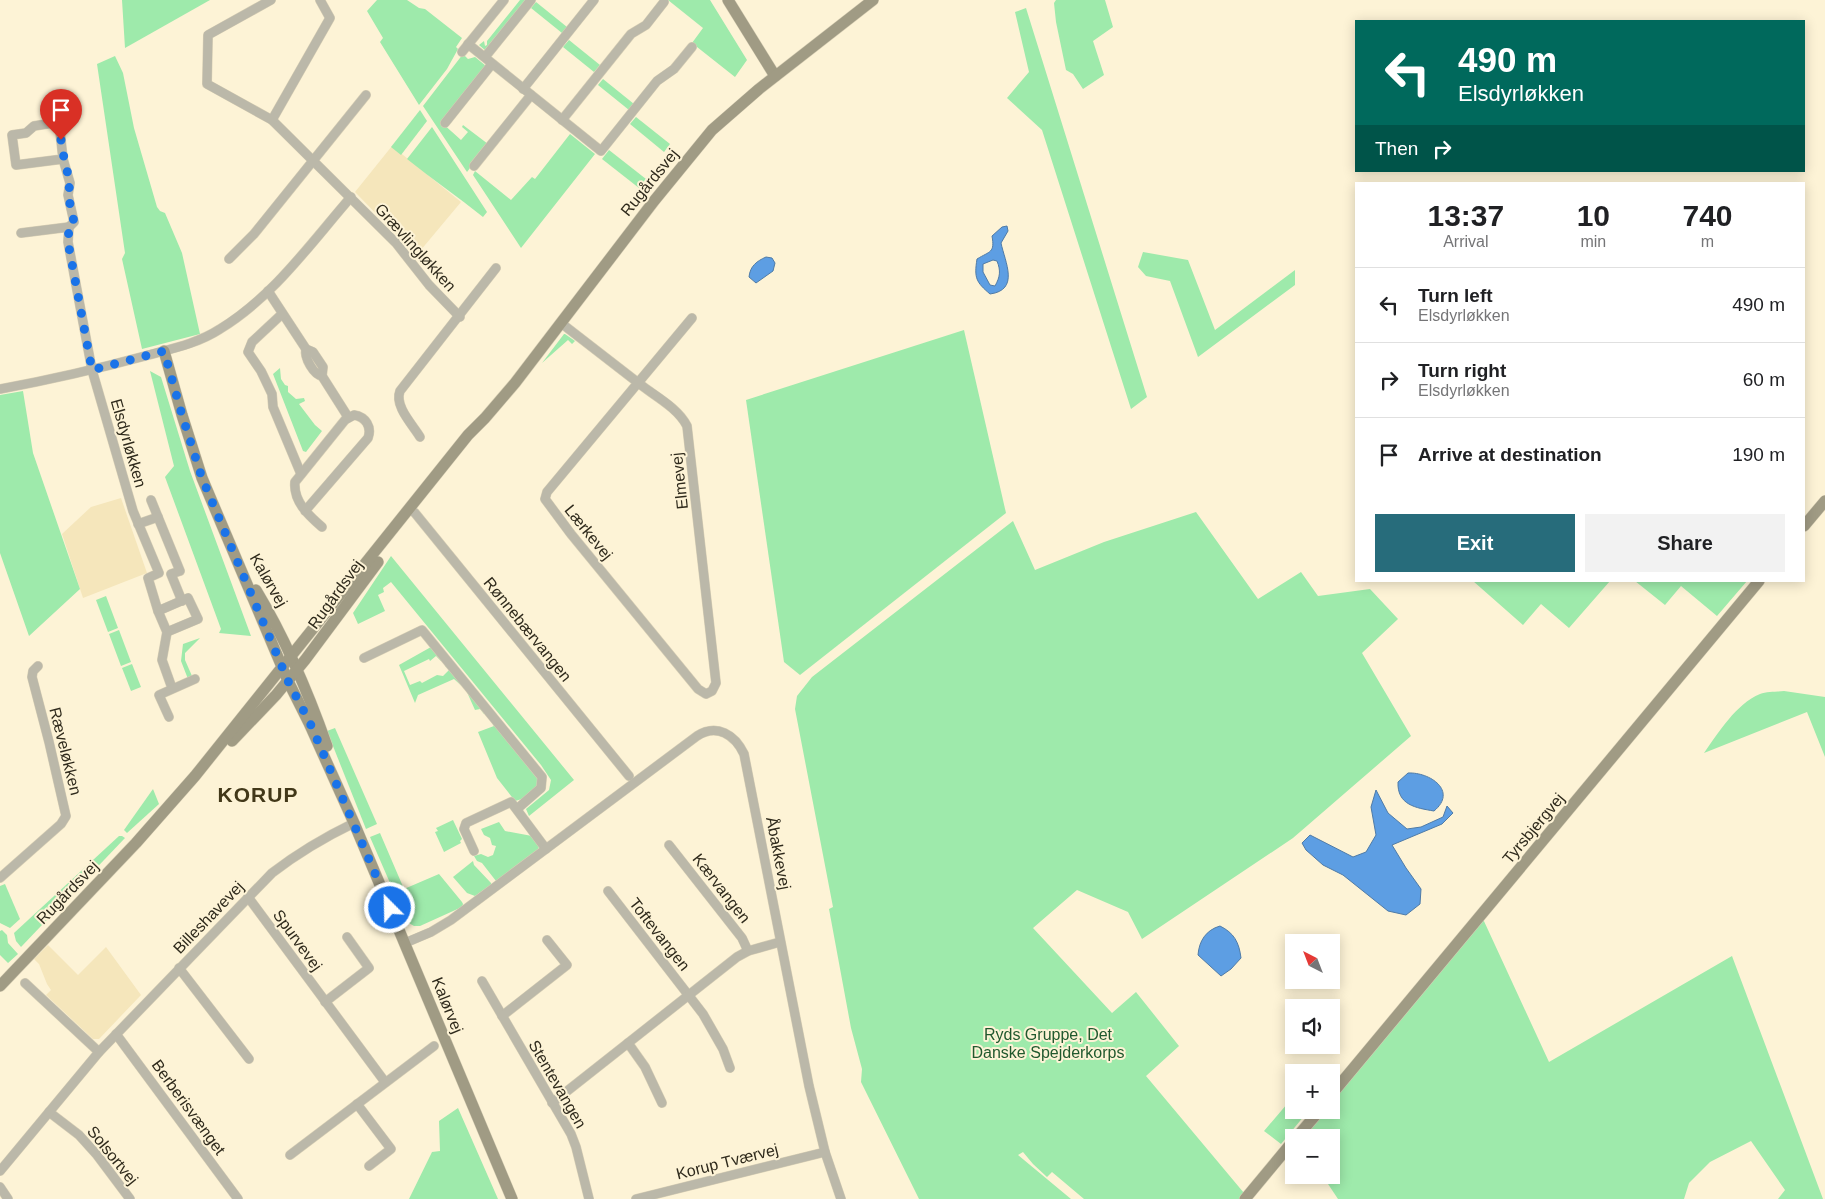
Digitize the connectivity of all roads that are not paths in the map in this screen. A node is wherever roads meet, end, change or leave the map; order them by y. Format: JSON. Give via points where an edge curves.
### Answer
{"nodes":[{"id":1,"x":271,"y":0,"type":"edge"},
{"id":2,"x":320,"y":0,"type":"edge"},
{"id":3,"x":531,"y":0,"type":"edge"},
{"id":4,"x":594,"y":0,"type":"edge"},
{"id":5,"x":728,"y":0,"type":"edge"},
{"id":6,"x":873,"y":0,"type":"edge"},
{"id":7,"x":500,"y":1,"type":"edge"},
{"id":8,"x":664,"y":2,"type":"dead end"},
{"id":9,"x":692,"y":47,"type":"dead end"},
{"id":10,"x":485,"y":57,"type":"junction"},
{"id":11,"x":492,"y":64,"type":"junction"},
{"id":12,"x":775,"y":76,"type":"junction"},
{"id":13,"x":523,"y":88,"type":"junction"},
{"id":14,"x":366,"y":95,"type":"dead end"},
{"id":15,"x":531,"y":95,"type":"junction"},
{"id":16,"x":272,"y":120,"type":"junction"},
{"id":17,"x":562,"y":120,"type":"junction"},
{"id":18,"x":445,"y":123,"type":"dead end"},
{"id":19,"x":64,"y":158,"type":"junction"},
{"id":20,"x":313,"y":161,"type":"junction"},
{"id":21,"x":474,"y":166,"type":"dead end"},
{"id":22,"x":351,"y":197,"type":"junction"},
{"id":23,"x":69,"y":228,"type":"junction"},
{"id":24,"x":21,"y":233,"type":"dead end"},
{"id":25,"x":229,"y":259,"type":"dead end"},
{"id":26,"x":496,"y":268,"type":"dead end"},
{"id":27,"x":268,"y":291,"type":"junction"},
{"id":28,"x":282,"y":314,"type":"junction"},
{"id":29,"x":460,"y":317,"type":"junction"},
{"id":30,"x":692,"y":318,"type":"dead end"},
{"id":31,"x":561,"y":323,"type":"junction"},
{"id":32,"x":164,"y":351,"type":"junction"},
{"id":33,"x":92,"y":370,"type":"junction"},
{"id":34,"x":638,"y":383,"type":"junction"},
{"id":35,"x":0,"y":390,"type":"edge"},
{"id":36,"x":348,"y":417,"type":"junction"},
{"id":37,"x":420,"y":436,"type":"dead end"},
{"id":38,"x":301,"y":474,"type":"junction"},
{"id":39,"x":151,"y":500,"type":"dead end"},
{"id":40,"x":1825,"y":501,"type":"edge"},
{"id":41,"x":305,"y":511,"type":"junction"},
{"id":42,"x":413,"y":511,"type":"junction"},
{"id":43,"x":158,"y":517,"type":"junction"},
{"id":44,"x":138,"y":524,"type":"junction"},
{"id":45,"x":1805,"y":525,"type":"edge"},
{"id":46,"x":322,"y":526,"type":"dead end"},
{"id":47,"x":232,"y":550,"type":"junction"},
{"id":48,"x":357,"y":576,"type":"junction"},
{"id":49,"x":1758,"y":582,"type":"edge"},
{"id":50,"x":182,"y":601,"type":"junction"},
{"id":51,"x":332,"y":606,"type":"junction"},
{"id":52,"x":158,"y":611,"type":"junction"},
{"id":53,"x":167,"y":632,"type":"junction"},
{"id":54,"x":281,"y":636,"type":"junction"},
{"id":55,"x":364,"y":658,"type":"dead end"},
{"id":56,"x":38,"y":666,"type":"dead end"},
{"id":57,"x":289,"y":669,"type":"junction"},
{"id":58,"x":195,"y":679,"type":"dead end"},
{"id":59,"x":172,"y":688,"type":"junction"},
{"id":60,"x":709,"y":694,"type":"joint"},
{"id":61,"x":168,"y":717,"type":"dead end"},
{"id":62,"x":622,"y":768,"type":"junction"},
{"id":63,"x":613,"y":774,"type":"dead end"},
{"id":64,"x":195,"y":776,"type":"junction"},
{"id":65,"x":629,"y":776,"type":"dead end"},
{"id":66,"x":517,"y":809,"type":"junction"},
{"id":67,"x":354,"y":823,"type":"junction"},
{"id":68,"x":669,"y":845,"type":"dead end"},
{"id":69,"x":546,"y":849,"type":"junction"},
{"id":70,"x":474,"y":851,"type":"dead end"},
{"id":71,"x":0,"y":878,"type":"edge"},
{"id":72,"x":608,"y":892,"type":"dead end"},
{"id":73,"x":248,"y":897,"type":"junction"},
{"id":74,"x":347,"y":937,"type":"dead end"},
{"id":75,"x":547,"y":940,"type":"dead end"},
{"id":76,"x":780,"y":942,"type":"junction"},
{"id":77,"x":405,"y":943,"type":"junction"},
{"id":78,"x":748,"y":951,"type":"junction"},
{"id":79,"x":179,"y":968,"type":"junction"},
{"id":80,"x":482,"y":981,"type":"dead end"},
{"id":81,"x":25,"y":983,"type":"dead end"},
{"id":82,"x":0,"y":986,"type":"edge"},
{"id":83,"x":689,"y":995,"type":"junction"},
{"id":84,"x":324,"y":1002,"type":"junction"},
{"id":85,"x":502,"y":1016,"type":"junction"},
{"id":86,"x":116,"y":1034,"type":"junction"},
{"id":87,"x":628,"y":1043,"type":"junction"},
{"id":88,"x":434,"y":1046,"type":"dead end"},
{"id":89,"x":99,"y":1052,"type":"junction"},
{"id":90,"x":250,"y":1059,"type":"dead end"},
{"id":91,"x":730,"y":1068,"type":"dead end"},
{"id":92,"x":385,"y":1082,"type":"junction"},
{"id":93,"x":1340,"y":1084,"type":"edge"},
{"id":94,"x":552,"y":1103,"type":"junction"},
{"id":95,"x":662,"y":1103,"type":"dead end"},
{"id":96,"x":357,"y":1104,"type":"junction"},
{"id":97,"x":49,"y":1112,"type":"junction"},
{"id":98,"x":1312,"y":1119,"type":"edge"},
{"id":99,"x":1304,"y":1129,"type":"edge"},
{"id":100,"x":1285,"y":1151,"type":"edge"},
{"id":101,"x":825,"y":1152,"type":"junction"},
{"id":102,"x":290,"y":1155,"type":"dead end"},
{"id":103,"x":369,"y":1166,"type":"dead end"},
{"id":104,"x":0,"y":1171,"type":"edge"},
{"id":105,"x":0,"y":1187,"type":"edge"},
{"id":106,"x":8,"y":1199,"type":"edge"},
{"id":107,"x":130,"y":1199,"type":"edge"},
{"id":108,"x":238,"y":1199,"type":"edge"},
{"id":109,"x":512,"y":1199,"type":"edge"},
{"id":110,"x":589,"y":1199,"type":"edge"},
{"id":111,"x":636,"y":1199,"type":"edge"},
{"id":112,"x":841,"y":1199,"type":"edge"},
{"id":113,"x":1245,"y":1199,"type":"edge"}],
"edges":[{"from":1,"to":16,"type":"street","name":"Grævlingløkken","via":[[208,36],[207,84]]},
{"from":2,"to":16,"type":"street","via":[[330,18]]},
{"from":3,"to":10,"type":"street"},
{"from":4,"to":13,"type":"street"},
{"from":5,"to":12,"type":"street"},
{"from":6,"to":12,"type":"street","name":"Rugårdsvej"},
{"from":7,"to":10,"type":"street","via":[[465,48]]},
{"from":8,"to":17,"type":"street","via":[[646,25],[630,34]]},
{"from":9,"to":17,"type":"street","via":[[674,69],[657,81],[602,150]]},
{"from":10,"to":11,"type":"street"},
{"from":11,"to":13,"type":"street"},
{"from":11,"to":18,"type":"street"},
{"from":12,"to":31,"type":"street","name":"Rugårdsvej","via":[[732,111],[694,151]]},
{"from":13,"to":15,"type":"street"},
{"from":14,"to":20,"type":"street"},
{"from":15,"to":17,"type":"street"},
{"from":15,"to":21,"type":"street"},
{"from":16,"to":20,"type":"street","name":"Grævlingløkken"},
{"from":19,"to":19,"type":"street","name":"Elsdyrløkken","via":[[16,165],[12,135],[26,133],[34,126],[59,122]]},
{"from":19,"to":23,"type":"street","name":"Elsdyrløkken","via":[[74,222]]},
{"from":20,"to":22,"type":"street","name":"Grævlingløkken"},
{"from":20,"to":25,"type":"street","via":[[254,234]]},
{"from":22,"to":27,"type":"street"},
{"from":22,"to":29,"type":"street","name":"Grævlingløkken"},
{"from":23,"to":24,"type":"street"},
{"from":23,"to":33,"type":"street","name":"Elsdyrløkken","via":[[68,242]]},
{"from":26,"to":29,"type":"street","name":"Grævlingløkken"},
{"from":27,"to":28,"type":"street"},
{"from":27,"to":32,"type":"street","via":[[220,330]]},
{"from":28,"to":36,"type":"street","via":[[306,349],[306,357]]},
{"from":28,"to":38,"type":"street","via":[[252,342],[248,352],[272,394],[273,407]]},
{"from":29,"to":37,"type":"street","name":"Grævlingløkken","via":[[398,395],[400,406]]},
{"from":30,"to":34,"type":"street"},
{"from":31,"to":34,"type":"street","name":"Elmevej"},
{"from":31,"to":42,"type":"street","name":"Rugårdsvej","via":[[468,435]]},
{"from":32,"to":33,"type":"street"},
{"from":32,"to":47,"type":"street","name":"Kalørvej","via":[[202,478]]},
{"from":33,"to":35,"type":"street"},
{"from":33,"to":44,"type":"street","name":"Elsdyrløkken"},
{"from":34,"to":60,"type":"street","name":"Elmevej","via":[[681,417],[688,430],[716,683]]},
{"from":34,"to":60,"type":"street","name":"Lærkevej","via":[[547,492],[545,499],[700,692]]},
{"from":36,"to":38,"type":"street"},
{"from":36,"to":41,"type":"street","via":[[357,415],[365,420],[370,429],[368,438]]},
{"from":38,"to":41,"type":"street","via":[[294,488]]},
{"from":39,"to":43,"type":"street","name":"Elsdyrløkken"},
{"from":40,"to":45,"type":"street"},
{"from":41,"to":46,"type":"street"},
{"from":42,"to":48,"type":"street","name":"Rugårdsvej"},
{"from":42,"to":57,"type":"street","name":"Rugårdsvej","via":[[319,643]]},
{"from":42,"to":62,"type":"street","name":"Rønnebærvangen"},
{"from":43,"to":44,"type":"street"},
{"from":43,"to":50,"type":"street","name":"Elsdyrløkken","via":[[180,571],[171,574]]},
{"from":44,"to":52,"type":"street","name":"Elsdyrløkken","via":[[158,573],[148,578]]},
{"from":47,"to":54,"type":"street","name":"Kalørvej"},
{"from":47,"to":57,"type":"street","name":"Kalørvej"},
{"from":48,"to":51,"type":"street","name":"Rugårdsvej"},
{"from":48,"to":57,"type":"street","via":[[345,598]]},
{"from":49,"to":93,"type":"street","name":"Tyrsbjergvej"},
{"from":50,"to":52,"type":"street"},
{"from":50,"to":53,"type":"street","name":"Elsdyrløkken","via":[[188,598],[198,619]]},
{"from":51,"to":54,"type":"street","via":[[293,640]]},
{"from":51,"to":57,"type":"street","name":"Rugårdsvej"},
{"from":52,"to":53,"type":"street","name":"Elsdyrløkken"},
{"from":53,"to":59,"type":"street","via":[[162,660]]},
{"from":54,"to":57,"type":"street","name":"Kalørvej"},
{"from":55,"to":66,"type":"street","via":[[422,630],[542,777],[541,788]]},
{"from":56,"to":71,"type":"street","name":"Ræveløkken","via":[[32,677],[66,816]]},
{"from":57,"to":64,"type":"street","name":"Rugårdsvej"},
{"from":57,"to":64,"type":"street","name":"Rugårdsvej","via":[[224,749]]},
{"from":57,"to":67,"type":"street","name":"Kalørvej"},
{"from":58,"to":59,"type":"street"},
{"from":59,"to":61,"type":"street","via":[[159,695]]},
{"from":62,"to":63,"type":"street"},
{"from":62,"to":65,"type":"street","name":"Rønnebærvangen"},
{"from":64,"to":82,"type":"street","name":"Rugårdsvej"},
{"from":66,"to":69,"type":"street"},
{"from":66,"to":70,"type":"street","via":[[511,802],[466,823],[464,829]]},
{"from":67,"to":73,"type":"street","name":"Billeshavevej","via":[[295,855]]},
{"from":67,"to":77,"type":"street","name":"Kalørvej"},
{"from":68,"to":78,"type":"street","name":"Kærvangen","via":[[742,938]]},
{"from":69,"to":76,"type":"street","name":"Åbakkevej","via":[[703,732],[725,733],[740,745],[744,754]]},
{"from":69,"to":77,"type":"street","name":"Åbakkevej","via":[[444,924]]},
{"from":72,"to":83,"type":"street","name":"Toftevangen"},
{"from":73,"to":79,"type":"street","name":"Billeshavevej"},
{"from":73,"to":84,"type":"street","name":"Spurvevej"},
{"from":74,"to":84,"type":"street","via":[[369,968]]},
{"from":75,"to":85,"type":"street","via":[[567,965]]},
{"from":76,"to":78,"type":"street"},
{"from":76,"to":101,"type":"street","name":"Åbakkevej"},
{"from":77,"to":109,"type":"street","name":"Kalørvej"},
{"from":78,"to":83,"type":"street"},
{"from":79,"to":86,"type":"street","name":"Billeshavevej"},
{"from":79,"to":90,"type":"street"},
{"from":80,"to":85,"type":"street","name":"Stentevangen"},
{"from":81,"to":89,"type":"street"},
{"from":83,"to":87,"type":"street"},
{"from":83,"to":91,"type":"street","name":"Toftevangen","via":[[714,1032]]},
{"from":84,"to":92,"type":"street","name":"Spurvevej"},
{"from":85,"to":94,"type":"street","name":"Stentevangen"},
{"from":86,"to":89,"type":"street","name":"Billeshavevej"},
{"from":86,"to":108,"type":"street","name":"Berberisvænget"},
{"from":87,"to":94,"type":"street"},
{"from":87,"to":95,"type":"street","via":[[645,1067]]},
{"from":88,"to":92,"type":"street"},
{"from":89,"to":97,"type":"street","name":"Billeshavevej"},
{"from":92,"to":96,"type":"street"},
{"from":94,"to":110,"type":"street","name":"Stentevangen","via":[[571,1134]]},
{"from":96,"to":102,"type":"street"},
{"from":96,"to":103,"type":"street","via":[[391,1149]]},
{"from":97,"to":104,"type":"street","name":"Billeshavevej"},
{"from":97,"to":107,"type":"street","name":"Solsortvej","via":[[79,1135],[98,1155]]},
{"from":98,"to":99,"type":"street"},
{"from":100,"to":113,"type":"street"},
{"from":101,"to":111,"type":"street","name":"Korup Tværvej"},
{"from":101,"to":112,"type":"street","name":"Åbakkevej"},
{"from":105,"to":106,"type":"street"}]}
